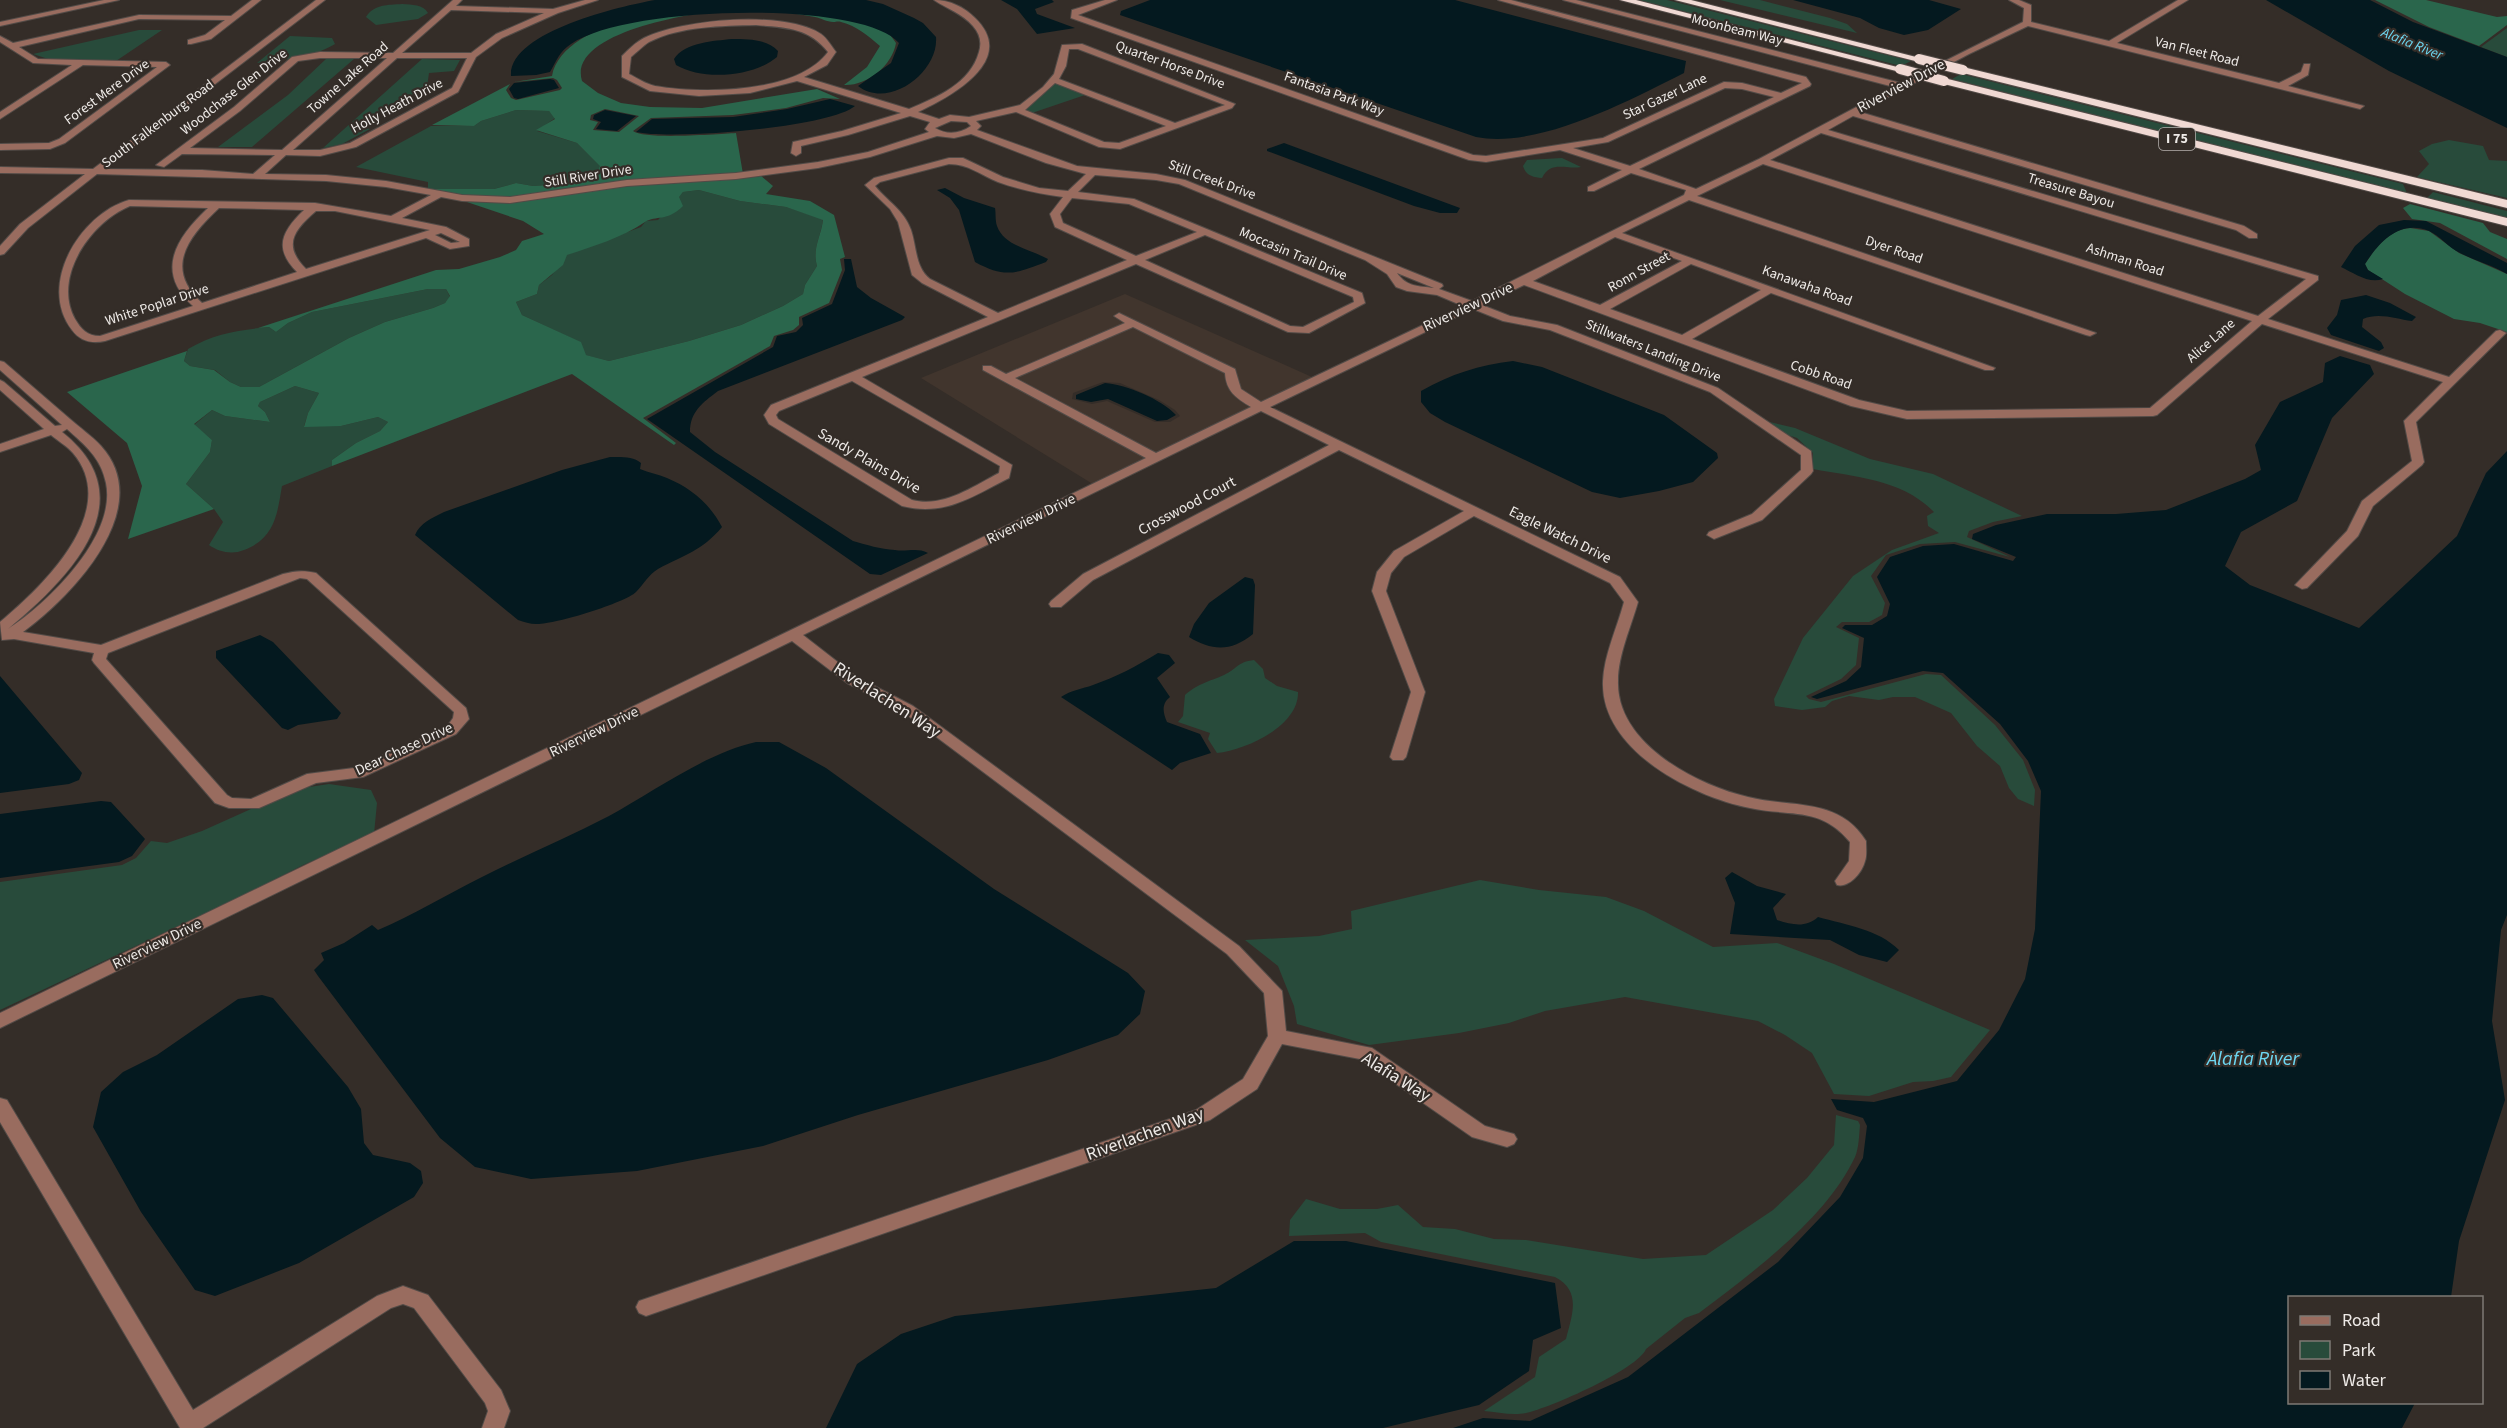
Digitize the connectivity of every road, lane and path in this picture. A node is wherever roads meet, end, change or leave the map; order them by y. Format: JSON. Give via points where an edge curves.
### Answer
{"nodes":[{"id":1,"x":115,"y":0,"type":"edge"},
{"id":2,"x":257,"y":0,"type":"edge"},
{"id":3,"x":311,"y":0,"type":"edge"},
{"id":4,"x":321,"y":0,"type":"edge"},
{"id":5,"x":458,"y":0,"type":"edge"},
{"id":6,"x":594,"y":0,"type":"edge"},
{"id":7,"x":938,"y":0,"type":"edge"},
{"id":8,"x":1113,"y":0,"type":"edge"},
{"id":9,"x":1502,"y":0,"type":"edge"},
{"id":10,"x":1567,"y":0,"type":"edge"},
{"id":11,"x":1625,"y":0,"type":"edge"},
{"id":12,"x":1680,"y":0,"type":"edge"},
{"id":13,"x":2013,"y":0,"type":"edge"},
{"id":14,"x":2184,"y":0,"type":"edge"},
{"id":15,"x":449,"y":8,"type":"junction"},
{"id":16,"x":555,"y":11,"type":"junction"},
{"id":17,"x":233,"y":18,"type":"junction"},
{"id":18,"x":2027,"y":23,"type":"junction"},
{"id":19,"x":0,"y":24,"type":"edge"},
{"id":20,"x":0,"y":38,"type":"edge"},
{"id":21,"x":191,"y":42,"type":"dead end"},
{"id":22,"x":2110,"y":44,"type":"junction"},
{"id":23,"x":11,"y":46,"type":"junction"},
{"id":24,"x":1754,"y":48,"type":"junction"},
{"id":25,"x":395,"y":56,"type":"junction"},
{"id":26,"x":473,"y":56,"type":"junction"},
{"id":27,"x":1729,"y":60,"type":"junction"},
{"id":28,"x":79,"y":64,"type":"junction"},
{"id":29,"x":2307,"y":66,"type":"dead end"},
{"id":30,"x":797,"y":78,"type":"junction"},
{"id":31,"x":1055,"y":80,"type":"junction"},
{"id":32,"x":1901,"y":86,"type":"junction"},
{"id":33,"x":2281,"y":86,"type":"junction"},
{"id":34,"x":192,"y":94,"type":"junction"},
{"id":35,"x":1780,"y":96,"type":"junction"},
{"id":36,"x":0,"y":100,"type":"edge"},
{"id":37,"x":24,"y":100,"type":"junction"},
{"id":38,"x":2360,"y":105,"type":"dead end"},
{"id":39,"x":1018,"y":110,"type":"junction"},
{"id":40,"x":910,"y":113,"type":"junction"},
{"id":41,"x":1854,"y":113,"type":"junction"},
{"id":42,"x":0,"y":116,"type":"edge"},
{"id":43,"x":970,"y":120,"type":"junction"},
{"id":44,"x":937,"y":121,"type":"junction"},
{"id":45,"x":1174,"y":126,"type":"junction"},
{"id":46,"x":1819,"y":130,"type":"junction"},
{"id":47,"x":971,"y":131,"type":"junction"},
{"id":48,"x":937,"y":133,"type":"junction"},
{"id":49,"x":1605,"y":140,"type":"junction"},
{"id":50,"x":0,"y":147,"type":"edge"},
{"id":51,"x":1560,"y":147,"type":"junction"},
{"id":52,"x":179,"y":151,"type":"junction"},
{"id":53,"x":284,"y":153,"type":"junction"},
{"id":54,"x":796,"y":153,"type":"dead end"},
{"id":55,"x":1578,"y":153,"type":"junction"},
{"id":56,"x":1762,"y":161,"type":"junction"},
{"id":57,"x":161,"y":165,"type":"dead end"},
{"id":58,"x":0,"y":170,"type":"edge"},
{"id":59,"x":1632,"y":170,"type":"junction"},
{"id":60,"x":1092,"y":172,"type":"junction"},
{"id":61,"x":88,"y":173,"type":"junction"},
{"id":62,"x":0,"y":177,"type":"edge"},
{"id":63,"x":256,"y":177,"type":"junction"},
{"id":64,"x":75,"y":178,"type":"junction"},
{"id":65,"x":1591,"y":189,"type":"dead end"},
{"id":66,"x":435,"y":193,"type":"junction"},
{"id":67,"x":1069,"y":196,"type":"junction"},
{"id":68,"x":1688,"y":196,"type":"junction"},
{"id":69,"x":218,"y":204,"type":"junction"},
{"id":70,"x":2507,"y":204,"type":"edge"},
{"id":71,"x":315,"y":206,"type":"junction"},
{"id":72,"x":389,"y":218,"type":"junction"},
{"id":73,"x":2507,"y":222,"type":"edge"},
{"id":74,"x":442,"y":228,"type":"junction"},
{"id":75,"x":1205,"y":231,"type":"junction"},
{"id":76,"x":1614,"y":233,"type":"junction"},
{"id":77,"x":427,"y":234,"type":"junction"},
{"id":78,"x":2253,"y":236,"type":"dead end"},
{"id":79,"x":0,"y":237,"type":"edge"},
{"id":80,"x":0,"y":252,"type":"edge"},
{"id":81,"x":1369,"y":258,"type":"junction"},
{"id":82,"x":1135,"y":260,"type":"junction"},
{"id":83,"x":1690,"y":261,"type":"junction"},
{"id":84,"x":304,"y":273,"type":"junction"},
{"id":85,"x":1413,"y":276,"type":"junction"},
{"id":86,"x":2314,"y":278,"type":"joint"},
{"id":87,"x":1396,"y":281,"type":"junction"},
{"id":88,"x":1524,"y":281,"type":"junction"},
{"id":89,"x":1770,"y":289,"type":"junction"},
{"id":90,"x":1475,"y":304,"type":"junction"},
{"id":91,"x":200,"y":307,"type":"junction"},
{"id":92,"x":1602,"y":309,"type":"junction"},
{"id":93,"x":1119,"y":316,"type":"dead end"},
{"id":94,"x":997,"y":317,"type":"junction"},
{"id":95,"x":2260,"y":319,"type":"junction"},
{"id":96,"x":1134,"y":323,"type":"junction"},
{"id":97,"x":2090,"y":333,"type":"dead end"},
{"id":98,"x":2500,"y":333,"type":"dead end"},
{"id":99,"x":1682,"y":340,"type":"junction"},
{"id":100,"x":0,"y":364,"type":"edge"},
{"id":101,"x":987,"y":368,"type":"dead end"},
{"id":102,"x":1989,"y":368,"type":"dead end"},
{"id":103,"x":852,"y":376,"type":"junction"},
{"id":104,"x":1006,"y":378,"type":"junction"},
{"id":105,"x":2451,"y":381,"type":"junction"},
{"id":106,"x":0,"y":384,"type":"edge"},
{"id":107,"x":1261,"y":407,"type":"junction"},
{"id":108,"x":2124,"y":414,"type":"joint"},
{"id":109,"x":70,"y":425,"type":"junction"},
{"id":110,"x":53,"y":431,"type":"junction"},
{"id":111,"x":1339,"y":445,"type":"junction"},
{"id":112,"x":0,"y":448,"type":"edge"},
{"id":113,"x":1156,"y":458,"type":"junction"},
{"id":114,"x":1473,"y":512,"type":"junction"},
{"id":115,"x":1714,"y":535,"type":"dead end"},
{"id":116,"x":2302,"y":585,"type":"dead end"},
{"id":117,"x":1056,"y":604,"type":"dead end"},
{"id":118,"x":3,"y":634,"type":"edge"},
{"id":119,"x":794,"y":635,"type":"junction"},
{"id":120,"x":102,"y":650,"type":"junction"},
{"id":121,"x":1398,"y":758,"type":"dead end"},
{"id":122,"x":1843,"y":881,"type":"dead end"},
{"id":123,"x":0,"y":1021,"type":"edge"},
{"id":124,"x":1277,"y":1036,"type":"junction"},
{"id":125,"x":0,"y":1105,"type":"edge"},
{"id":126,"x":1507,"y":1139,"type":"dead end"},
{"id":127,"x":646,"y":1307,"type":"dead end"},
{"id":128,"x":191,"y":1426,"type":"edge"},
{"id":129,"x":493,"y":1428,"type":"edge"}],
"edges":[{"from":1,"to":19,"type":"street"},
{"from":2,"to":17,"type":"street"},
{"from":3,"to":34,"type":"street","name":"South Falkenburg Road"},
{"from":4,"to":34,"type":"street","name":"South Falkenburg Road"},
{"from":5,"to":15,"type":"street","name":"Towne Lake Road"},
{"from":6,"to":16,"type":"street","name":"Holly Heath Drive"},
{"from":7,"to":40,"type":"street","via":[[973,21],[980,30],[985,50],[981,63],[958,88]]},
{"from":8,"to":51,"type":"street","name":"Fantasia Park Way","via":[[1075,12],[1074,16],[1472,158]]},
{"from":9,"to":27,"type":"street"},
{"from":10,"to":24,"type":"street","name":"Moonbeam Way"},
{"from":11,"to":73,"type":"highway","number":"I 75","bridge":true},
{"from":12,"to":70,"type":"highway","number":"I 75","bridge":true},
{"from":13,"to":18,"type":"street","via":[[2028,7]]},
{"from":14,"to":22,"type":"street"},
{"from":15,"to":16,"type":"street"},
{"from":15,"to":25,"type":"street","name":"Towne Lake Road"},
{"from":16,"to":26,"type":"street","name":"Holly Heath Drive","via":[[506,33]]},
{"from":17,"to":21,"type":"street","via":[[208,38]]},
{"from":17,"to":23,"type":"street","via":[[139,17]]},
{"from":18,"to":22,"type":"street","name":"Van Fleet Road"},
{"from":18,"to":32,"type":"street","name":"Riverview Drive"},
{"from":20,"to":23,"type":"street","name":"Forest Mere Drive"},
{"from":22,"to":33,"type":"street","name":"Van Fleet Road"},
{"from":23,"to":28,"type":"street","name":"Forest Mere Drive","via":[[36,61]]},
{"from":24,"to":27,"type":"street"},
{"from":24,"to":32,"type":"street","name":"Moonbeam Way"},
{"from":25,"to":26,"type":"street","name":"Woodchase Glen Drive"},
{"from":25,"to":52,"type":"street","name":"Woodchase Glen Drive","via":[[320,55],[295,59],[254,96]]},
{"from":25,"to":53,"type":"street","name":"Towne Lake Road"},
{"from":26,"to":53,"type":"street","name":"Holly Heath Drive","via":[[455,90],[353,145],[320,153]]},
{"from":27,"to":35,"type":"street","via":[[1803,79],[1807,84]]},
{"from":28,"to":37,"type":"street"},
{"from":28,"to":50,"type":"street","name":"Forest Mere Drive","via":[[166,65],[50,146]]},
{"from":29,"to":33,"type":"street","via":[[2306,73]]},
{"from":30,"to":30,"type":"street","via":[[824,63],[832,52],[831,46],[809,30],[768,23],[716,23],[663,34],[638,44],[622,62],[625,75],[637,83],[684,92],[742,91]]},
{"from":30,"to":40,"type":"street"},
{"from":31,"to":39,"type":"street","name":"Quarter Horse Drive"},
{"from":31,"to":45,"type":"street"},
{"from":31,"to":45,"type":"street","name":"Quarter Horse Drive","via":[[1066,59],[1065,47],[1079,46],[1231,104]]},
{"from":32,"to":41,"type":"street","name":"Riverview Drive"},
{"from":33,"to":38,"type":"street","name":"Van Fleet Road"},
{"from":34,"to":61,"type":"street","name":"South Falkenburg Road"},
{"from":35,"to":49,"type":"street","name":"Star Gazer Lane","via":[[1724,85]]},
{"from":35,"to":59,"type":"street"},
{"from":36,"to":37,"type":"street"},
{"from":37,"to":42,"type":"street"},
{"from":39,"to":43,"type":"street"},
{"from":39,"to":45,"type":"street","name":"Quarter Horse Drive","via":[[1111,146]]},
{"from":40,"to":44,"type":"street"},
{"from":40,"to":54,"type":"street","via":[[859,130],[796,144]]},
{"from":41,"to":46,"type":"street","name":"Riverview Drive"},
{"from":41,"to":78,"type":"street","via":[[2240,228]]},
{"from":43,"to":44,"type":"street"},
{"from":43,"to":47,"type":"street","via":[[976,124]]},
{"from":44,"to":48,"type":"street","via":[[930,129]]},
{"from":46,"to":56,"type":"street","name":"Riverview Drive"},
{"from":46,"to":86,"type":"street","name":"Treasure Bayou"},
{"from":47,"to":48,"type":"street","name":"Still River Drive"},
{"from":47,"to":60,"type":"street","name":"Still Creek Drive","via":[[1056,164]]},
{"from":48,"to":66,"type":"street","name":"Still River Drive","via":[[870,154],[776,171],[627,183],[510,200]]},
{"from":49,"to":51,"type":"street","name":"Star Gazer Lane"},
{"from":49,"to":55,"type":"street"},
{"from":51,"to":55,"type":"street","name":"Fantasia Park Way"},
{"from":52,"to":53,"type":"street","name":"Holly Heath Drive"},
{"from":52,"to":57,"type":"street","name":"Woodchase Glen Drive"},
{"from":53,"to":63,"type":"street","name":"Towne Lake Road"},
{"from":55,"to":59,"type":"street","name":"Fantasia Park Way"},
{"from":56,"to":68,"type":"street","name":"Riverview Drive"},
{"from":56,"to":95,"type":"street","name":"Ashman Road"},
{"from":58,"to":61,"type":"street","name":"Still River Drive"},
{"from":59,"to":65,"type":"street"},
{"from":59,"to":68,"type":"street","name":"Fantasia Park Way","via":[[1690,189]]},
{"from":60,"to":67,"type":"street","name":"Moccasin Trail Drive"},
{"from":60,"to":81,"type":"street","name":"Still Creek Drive","via":[[1149,175],[1182,182]]},
{"from":61,"to":63,"type":"street","name":"Still River Drive"},
{"from":61,"to":64,"type":"street","name":"Still River Drive"},
{"from":61,"to":80,"type":"street","name":"South Falkenburg Road","via":[[24,226]]},
{"from":62,"to":64,"type":"street","name":"Still River Drive"},
{"from":63,"to":66,"type":"street","name":"Still River Drive","via":[[358,180]]},
{"from":64,"to":79,"type":"street"},
{"from":66,"to":72,"type":"street"},
{"from":67,"to":75,"type":"street","name":"Moccasin Trail Drive","via":[[1143,204]]},
{"from":67,"to":82,"type":"street","name":"Moccasin Trail Drive","via":[[1055,214],[1059,225]]},
{"from":67,"to":94,"type":"street","name":"Moccasin Trail Drive","via":[[1017,185],[963,161],[949,161],[870,185],[906,224],[916,273]]},
{"from":68,"to":76,"type":"street","name":"Riverview Drive"},
{"from":68,"to":97,"type":"street","name":"Dyer Road"},
{"from":69,"to":71,"type":"street","name":"White Poplar Drive"},
{"from":69,"to":91,"type":"street","via":[[192,227],[178,250],[176,271],[184,291]]},
{"from":69,"to":91,"type":"street","name":"White Poplar Drive","via":[[141,202],[118,207],[79,244],[63,276],[63,303],[68,317],[85,338],[109,338]]},
{"from":71,"to":72,"type":"street","name":"White Poplar Drive"},
{"from":71,"to":84,"type":"street","via":[[299,219],[286,243],[293,264]]},
{"from":72,"to":74,"type":"street","name":"White Poplar Drive"},
{"from":74,"to":77,"type":"street","name":"White Poplar Drive"},
{"from":74,"to":77,"type":"street","name":"White Poplar Drive","via":[[465,244],[448,246]]},
{"from":75,"to":82,"type":"street","name":"Sandy Plains Drive"},
{"from":75,"to":82,"type":"street","name":"Moccasin Trail Drive","via":[[1358,295],[1360,303],[1305,331],[1288,329]]},
{"from":76,"to":83,"type":"street","name":"Kanawaha Road"},
{"from":76,"to":88,"type":"street","name":"Riverview Drive"},
{"from":77,"to":84,"type":"street","name":"White Poplar Drive"},
{"from":81,"to":85,"type":"street","name":"Still Creek Drive"},
{"from":81,"to":87,"type":"street","name":"Still Creek Drive","via":[[1391,272]]},
{"from":82,"to":94,"type":"street","name":"Sandy Plains Drive"},
{"from":83,"to":89,"type":"street","name":"Kanawaha Road"},
{"from":83,"to":92,"type":"street","name":"Ronn Street"},
{"from":84,"to":91,"type":"street","name":"White Poplar Drive"},
{"from":85,"to":87,"type":"street"},
{"from":85,"to":90,"type":"street","name":"Still Creek Drive"},
{"from":86,"to":95,"type":"street","name":"Alice Lane"},
{"from":87,"to":90,"type":"street","name":"Still Creek Drive","via":[[1407,288],[1439,292]]},
{"from":88,"to":90,"type":"street","name":"Riverview Drive"},
{"from":88,"to":92,"type":"street","name":"Cobb Road"},
{"from":89,"to":99,"type":"street"},
{"from":89,"to":102,"type":"street","name":"Kanawaha Road"},
{"from":90,"to":107,"type":"street","name":"Riverview Drive"},
{"from":90,"to":115,"type":"street","name":"Stillwaters Landing Drive","via":[[1507,319],[1553,327],[1714,390],[1807,454],[1807,471],[1757,517]]},
{"from":92,"to":99,"type":"street","name":"Cobb Road"},
{"from":93,"to":96,"type":"street"},
{"from":94,"to":103,"type":"street","name":"Sandy Plains Drive"},
{"from":95,"to":105,"type":"street","name":"Ashman Road"},
{"from":95,"to":108,"type":"street","name":"Alice Lane","via":[[2153,412]]},
{"from":96,"to":104,"type":"street"},
{"from":96,"to":107,"type":"street","name":"Eagle Watch Drive","via":[[1231,371],[1230,384],[1236,393]]},
{"from":98,"to":105,"type":"street"},
{"from":99,"to":108,"type":"street","name":"Cobb Road","via":[[1855,403],[1907,415]]},
{"from":100,"to":109,"type":"street"},
{"from":101,"to":104,"type":"street"},
{"from":103,"to":103,"type":"street","name":"Sandy Plains Drive","via":[[1006,465],[1005,474],[938,506],[917,507],[773,421],[770,415],[775,408]]},
{"from":104,"to":113,"type":"street"},
{"from":105,"to":116,"type":"street","via":[[2410,421],[2418,462],[2367,504],[2353,532]]},
{"from":106,"to":110,"type":"street"},
{"from":107,"to":111,"type":"street","name":"Eagle Watch Drive"},
{"from":107,"to":113,"type":"street","name":"Riverview Drive"},
{"from":109,"to":110,"type":"street"},
{"from":109,"to":118,"type":"street","via":[[97,448],[107,467],[113,488],[111,510],[87,560],[64,589]]},
{"from":110,"to":112,"type":"street"},
{"from":110,"to":118,"type":"street","via":[[80,454],[90,473],[94,492],[92,514],[68,562]]},
{"from":111,"to":114,"type":"street","name":"Eagle Watch Drive"},
{"from":111,"to":117,"type":"street","name":"Crosswood Court","via":[[1088,577]]},
{"from":113,"to":119,"type":"street","name":"Riverview Drive"},
{"from":114,"to":121,"type":"street","via":[[1400,554],[1384,572],[1379,591],[1418,692]]},
{"from":114,"to":122,"type":"street","name":"Eagle Watch Drive","via":[[1615,580],[1631,602],[1610,682],[1615,713],[1639,748],[1687,780],[1720,794],[1748,803],[1819,813],[1840,821],[1858,841],[1857,862]]},
{"from":118,"to":120,"type":"street"},
{"from":119,"to":123,"type":"street","name":"Riverview Drive"},
{"from":119,"to":124,"type":"street","name":"Riverlachen Way","via":[[852,680],[908,709],[1233,950],[1273,991]]},
{"from":120,"to":120,"type":"street","name":"Dear Chase Drive","via":[[288,577],[311,576],[461,711],[461,720],[451,731],[357,773],[313,778],[253,804],[229,803],[221,799],[99,660]]},
{"from":124,"to":126,"type":"street","name":"Alafia Way","via":[[1365,1053],[1479,1132]]},
{"from":124,"to":127,"type":"street","name":"Riverlachen Way","via":[[1250,1084],[1203,1115]]},
{"from":125,"to":128,"type":"street"},
{"from":128,"to":129,"type":"street","via":[[384,1302],[403,1294],[421,1301],[493,1397],[499,1411]]}]}
